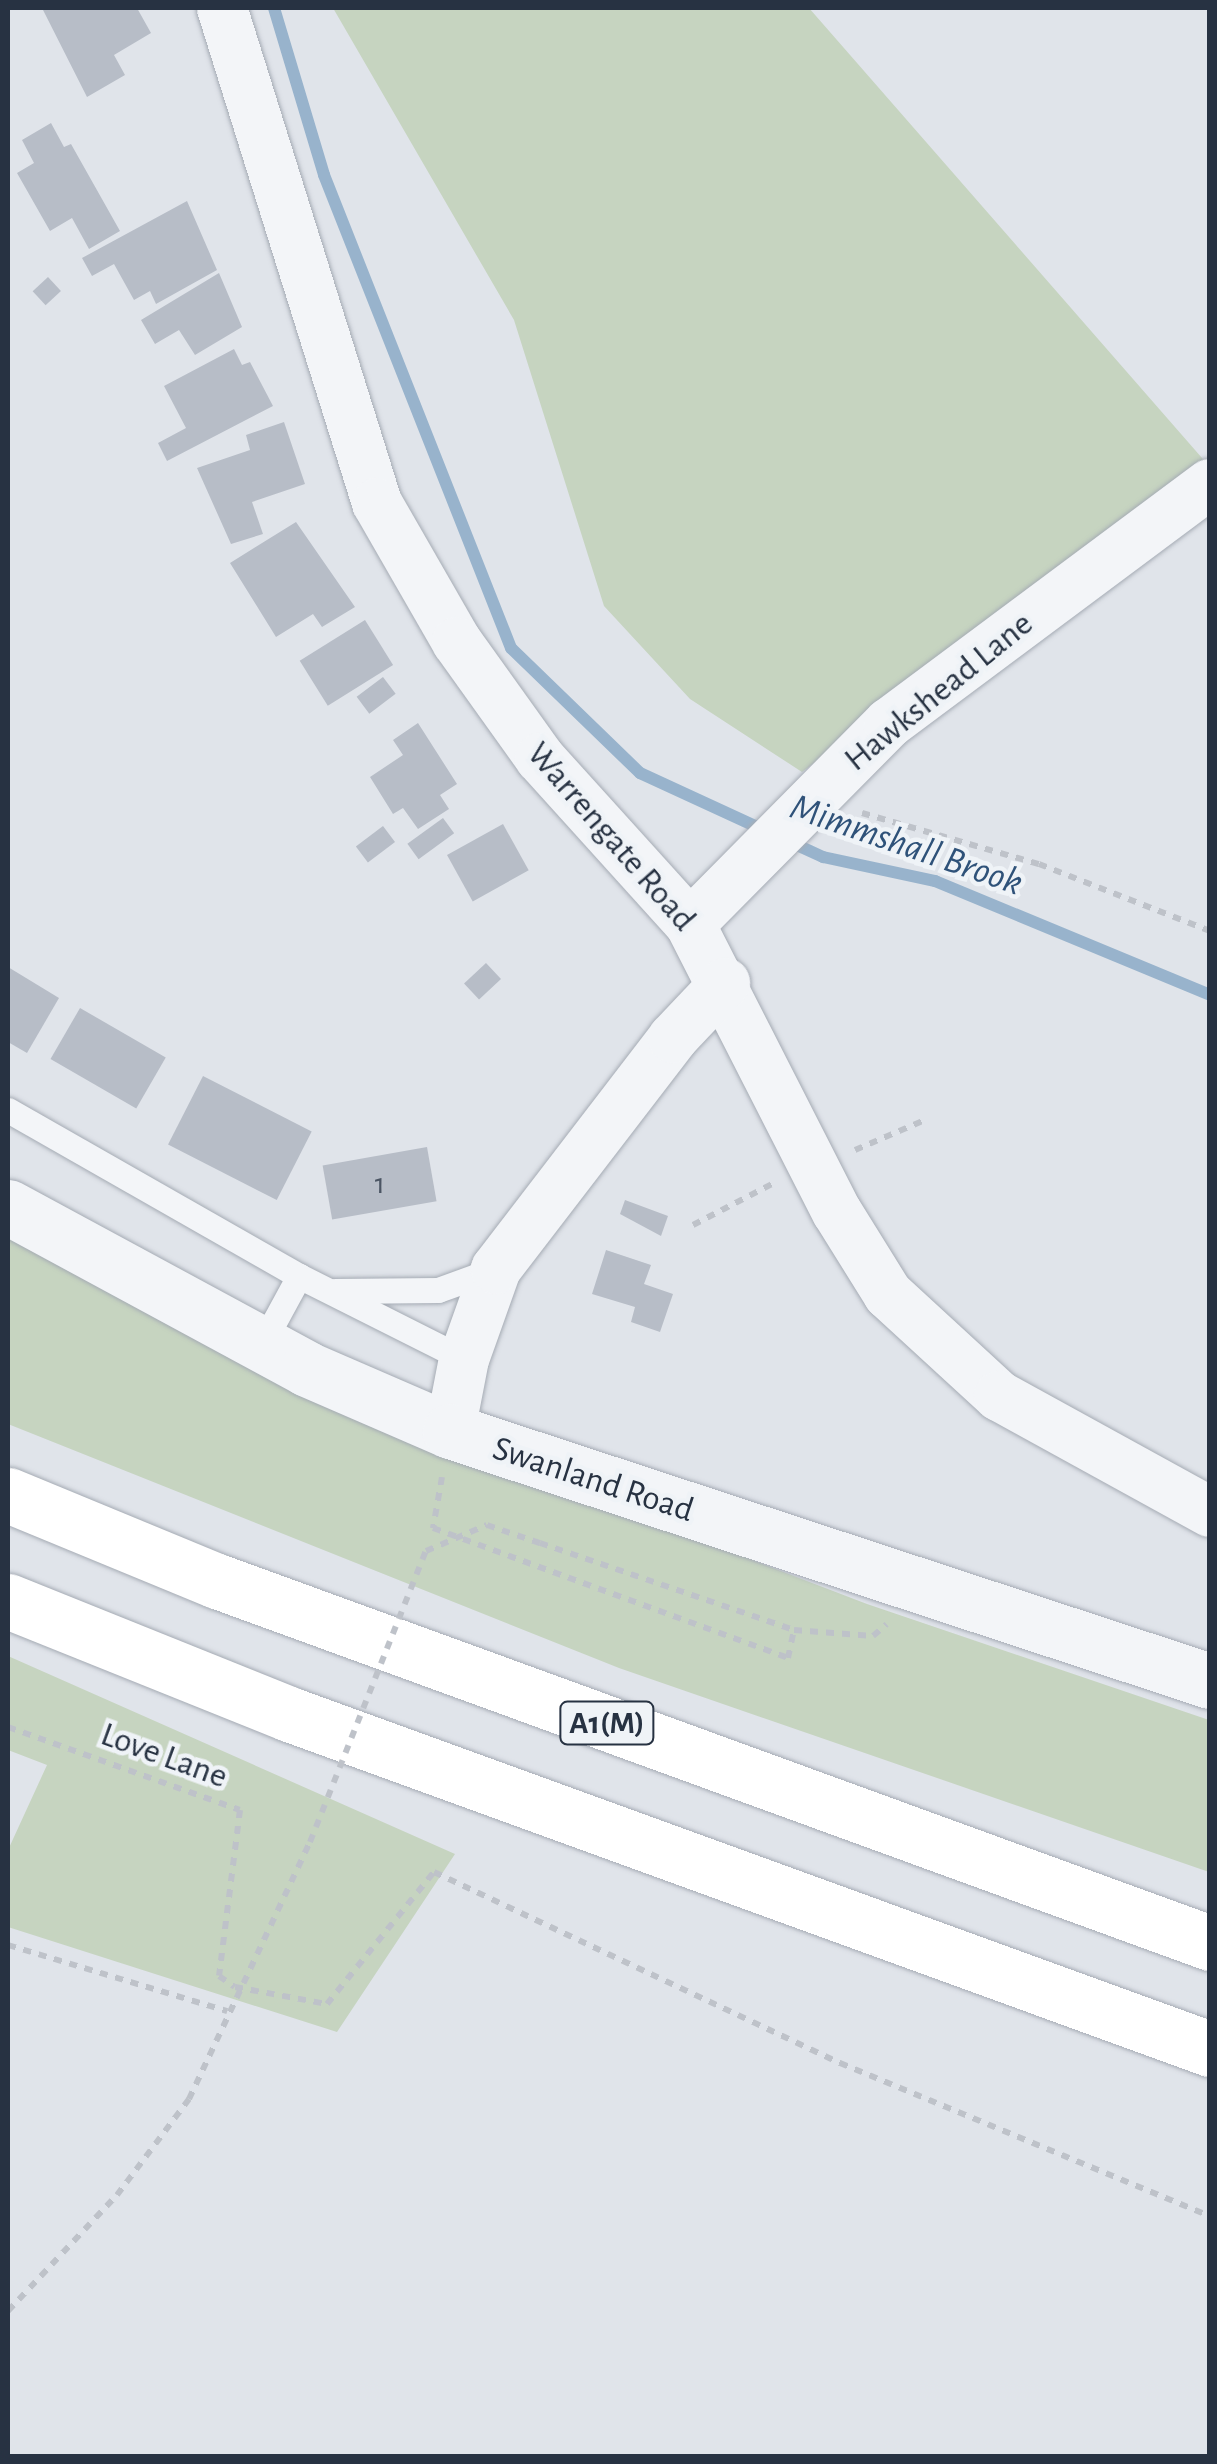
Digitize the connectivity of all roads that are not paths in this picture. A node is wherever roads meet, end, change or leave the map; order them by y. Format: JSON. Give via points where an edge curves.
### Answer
{"nodes":[{"id":1,"x":222,"y":8,"type":"edge"},
{"id":2,"x":1210,"y":484,"type":"edge"},
{"id":3,"x":690,"y":924,"type":"junction"},
{"id":4,"x":726,"y":984,"type":"junction"},
{"id":5,"x":8,"y":1110,"type":"edge"},
{"id":6,"x":8,"y":1207,"type":"edge"},
{"id":7,"x":496,"y":1269,"type":"junction"},
{"id":8,"x":298,"y":1276,"type":"junction"},
{"id":9,"x":328,"y":1291,"type":"junction"},
{"id":10,"x":261,"y":1346,"type":"junction"},
{"id":11,"x":464,"y":1359,"type":"junction"},
{"id":12,"x":450,"y":1431,"type":"junction"},
{"id":13,"x":8,"y":1495,"type":"edge"},
{"id":14,"x":1210,"y":1512,"type":"edge"},
{"id":15,"x":8,"y":1601,"type":"edge"},
{"id":16,"x":1210,"y":1681,"type":"edge"},
{"id":17,"x":1210,"y":1943,"type":"edge"},
{"id":18,"x":1210,"y":2048,"type":"edge"}],
"edges":[{"from":1,"to":3,"type":"street","name":"Warrengate Road","via":[[377,503],[458,642],[540,758]]},
{"from":2,"to":3,"type":"street","name":"Hawkshead Lane","via":[[889,724]]},
{"from":3,"to":4,"type":"street","name":"Warrengate Road"},
{"from":4,"to":7,"type":"street","via":[[673,1038]]},
{"from":4,"to":14,"type":"street","name":"Warrengate Road","via":[[837,1212],[888,1294],[999,1396]]},
{"from":5,"to":8,"type":"lane"},
{"from":6,"to":10,"type":"street","name":"Swanland Road"},
{"from":7,"to":9,"type":"lane","via":[[438,1290]]},
{"from":7,"to":11,"type":"street"},
{"from":8,"to":9,"type":"lane"},
{"from":8,"to":10,"type":"lane"},
{"from":9,"to":11,"type":"lane"},
{"from":10,"to":12,"type":"street","name":"Swanland Road"},
{"from":11,"to":12,"type":"street"},
{"from":12,"to":16,"type":"street","name":"Swanland Road"},
{"from":13,"to":17,"type":"highway","number":"A1(M)","via":[[217,1581]]},
{"from":15,"to":18,"type":"highway","via":[[290,1714]]}]}
